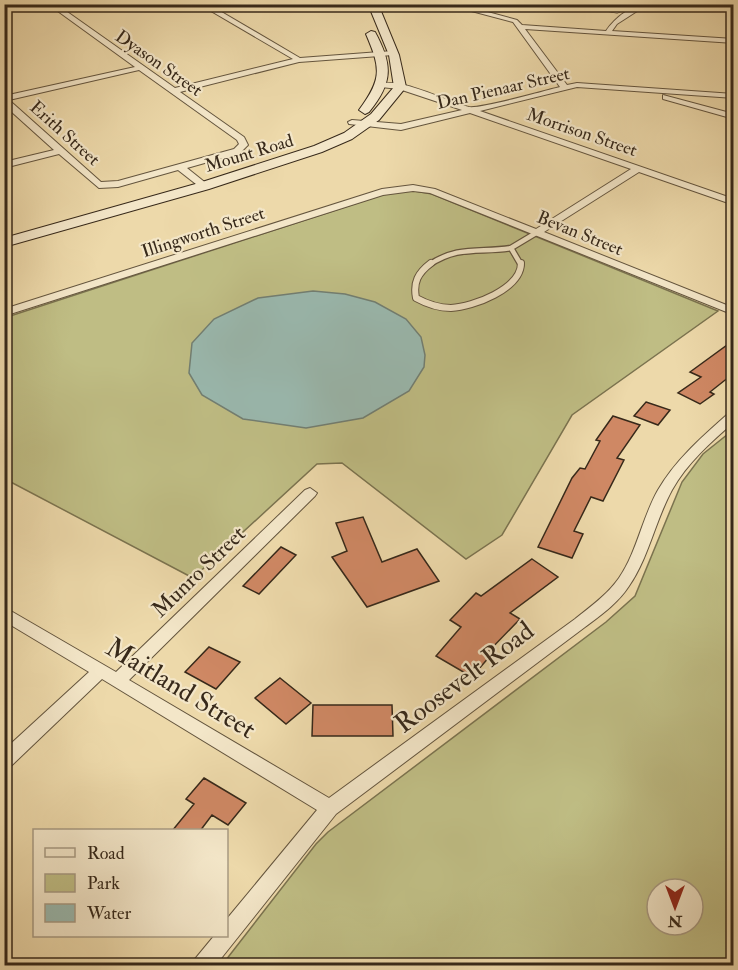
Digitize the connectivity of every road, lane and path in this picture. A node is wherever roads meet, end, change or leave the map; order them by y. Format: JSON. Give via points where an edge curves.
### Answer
{"nodes":[{"id":1,"x":39,"y":4,"type":"edge"},
{"id":2,"x":51,"y":4,"type":"edge"},
{"id":3,"x":202,"y":4,"type":"edge"},
{"id":4,"x":405,"y":4,"type":"edge"},
{"id":5,"x":448,"y":4,"type":"edge"},
{"id":6,"x":581,"y":4,"type":"edge"},
{"id":7,"x":630,"y":4,"type":"edge"},
{"id":8,"x":645,"y":4,"type":"edge"},
{"id":9,"x":698,"y":4,"type":"edge"},
{"id":10,"x":366,"y":6,"type":"edge"},
{"id":11,"x":734,"y":7,"type":"edge"},
{"id":12,"x":4,"y":11,"type":"edge"},
{"id":13,"x":519,"y":27,"type":"junction"},
{"id":14,"x":608,"y":32,"type":"junction"},
{"id":15,"x":734,"y":42,"type":"edge"},
{"id":16,"x":393,"y":53,"type":"junction"},
{"id":17,"x":380,"y":54,"type":"junction"},
{"id":18,"x":298,"y":60,"type":"junction"},
{"id":19,"x":140,"y":68,"type":"junction"},
{"id":20,"x":384,"y":85,"type":"junction"},
{"id":21,"x":400,"y":87,"type":"junction"},
{"id":22,"x":564,"y":87,"type":"junction"},
{"id":23,"x":642,"y":89,"type":"junction"},
{"id":24,"x":173,"y":91,"type":"junction"},
{"id":25,"x":734,"y":96,"type":"edge"},
{"id":26,"x":4,"y":100,"type":"edge"},
{"id":27,"x":470,"y":110,"type":"junction"},
{"id":28,"x":734,"y":117,"type":"edge"},
{"id":29,"x":358,"y":123,"type":"junction"},
{"id":30,"x":59,"y":151,"type":"junction"},
{"id":31,"x":4,"y":165,"type":"edge"},
{"id":32,"x":180,"y":167,"type":"junction"},
{"id":33,"x":637,"y":169,"type":"junction"},
{"id":34,"x":199,"y":182,"type":"junction"},
{"id":35,"x":413,"y":188,"type":"joint"},
{"id":36,"x":734,"y":202,"type":"edge"},
{"id":37,"x":536,"y":233,"type":"junction"},
{"id":38,"x":4,"y":234,"type":"edge"},
{"id":39,"x":4,"y":243,"type":"edge"},
{"id":40,"x":511,"y":248,"type":"junction"},
{"id":41,"x":734,"y":312,"type":"edge"},
{"id":42,"x":4,"y":313,"type":"edge"},
{"id":43,"x":734,"y":415,"type":"edge"},
{"id":44,"x":310,"y":493,"type":"dead end"},
{"id":45,"x":4,"y":613,"type":"edge"},
{"id":46,"x":101,"y":670,"type":"junction"},
{"id":47,"x":117,"y":681,"type":"junction"},
{"id":48,"x":4,"y":762,"type":"edge"},
{"id":49,"x":330,"y":808,"type":"junction"},
{"id":50,"x":228,"y":934,"type":"edge"},
{"id":51,"x":225,"y":937,"type":"edge"},
{"id":52,"x":202,"y":966,"type":"edge"}],
"edges":[{"from":1,"to":12,"type":"street"},
{"from":2,"to":19,"type":"street","name":"Dyason Street"},
{"from":3,"to":18,"type":"street"},
{"from":4,"to":10,"type":"street"},
{"from":5,"to":13,"type":"street","via":[[511,19]]},
{"from":6,"to":7,"type":"lane","via":[[617,11]]},
{"from":8,"to":14,"type":"street"},
{"from":9,"to":11,"type":"street"},
{"from":10,"to":16,"type":"main road"},
{"from":10,"to":17,"type":"main road"},
{"from":13,"to":14,"type":"street"},
{"from":13,"to":22,"type":"street"},
{"from":14,"to":15,"type":"street"},
{"from":16,"to":17,"type":"street"},
{"from":16,"to":21,"type":"main road"},
{"from":17,"to":18,"type":"street"},
{"from":17,"to":20,"type":"main road"},
{"from":18,"to":24,"type":"street"},
{"from":19,"to":24,"type":"street","name":"Dyason Street"},
{"from":19,"to":26,"type":"street"},
{"from":20,"to":21,"type":"street","name":"Morrison Street"},
{"from":20,"to":29,"type":"main road","name":"Mount Road"},
{"from":21,"to":27,"type":"street","name":"Morrison Street"},
{"from":21,"to":29,"type":"main road","name":"Mount Road","via":[[385,108]]},
{"from":22,"to":23,"type":"street","name":"Dan Pienaar Street"},
{"from":22,"to":27,"type":"street","name":"Dan Pienaar Street"},
{"from":23,"to":25,"type":"street","name":"Dan Pienaar Street"},
{"from":23,"to":28,"type":"street"},
{"from":24,"to":32,"type":"street","name":"Dyason Street","via":[[244,142],[243,148]]},
{"from":26,"to":30,"type":"street","name":"Erith Street"},
{"from":27,"to":29,"type":"street","name":"Dan Pienaar Street","via":[[401,127]]},
{"from":27,"to":33,"type":"street","name":"Morrison Street"},
{"from":29,"to":34,"type":"main road","name":"Mount Road","via":[[348,136],[318,149]]},
{"from":30,"to":31,"type":"street"},
{"from":30,"to":32,"type":"street","name":"Erith Street","via":[[94,182],[106,186]]},
{"from":32,"to":34,"type":"street"},
{"from":33,"to":36,"type":"street","name":"Morrison Street"},
{"from":33,"to":37,"type":"street"},
{"from":34,"to":38,"type":"main road","name":"Mount Road"},
{"from":34,"to":39,"type":"main road","name":"Mount Road"},
{"from":35,"to":37,"type":"street","name":"Bevan Street","via":[[432,191]]},
{"from":35,"to":42,"type":"street","name":"Illingworth Street","via":[[382,192]]},
{"from":37,"to":40,"type":"lane"},
{"from":37,"to":41,"type":"street","name":"Bevan Street"},
{"from":40,"to":40,"type":"lane","via":[[519,259],[520,270],[497,294],[458,307],[436,307],[416,298],[416,279],[433,262],[465,250]]},
{"from":43,"to":49,"type":"street","name":"Roosevelt Road","via":[[697,448],[674,476],[625,582],[612,596]]},
{"from":44,"to":47,"type":"street","name":"Munro Street"},
{"from":45,"to":46,"type":"street","name":"Maitland Street"},
{"from":46,"to":47,"type":"street","name":"Maitland Street"},
{"from":46,"to":48,"type":"street"},
{"from":47,"to":49,"type":"street","name":"Maitland Street"},
{"from":49,"to":50,"type":"street","name":"Roosevelt Road"},
{"from":51,"to":52,"type":"street","name":"Roosevelt Road"}]}
